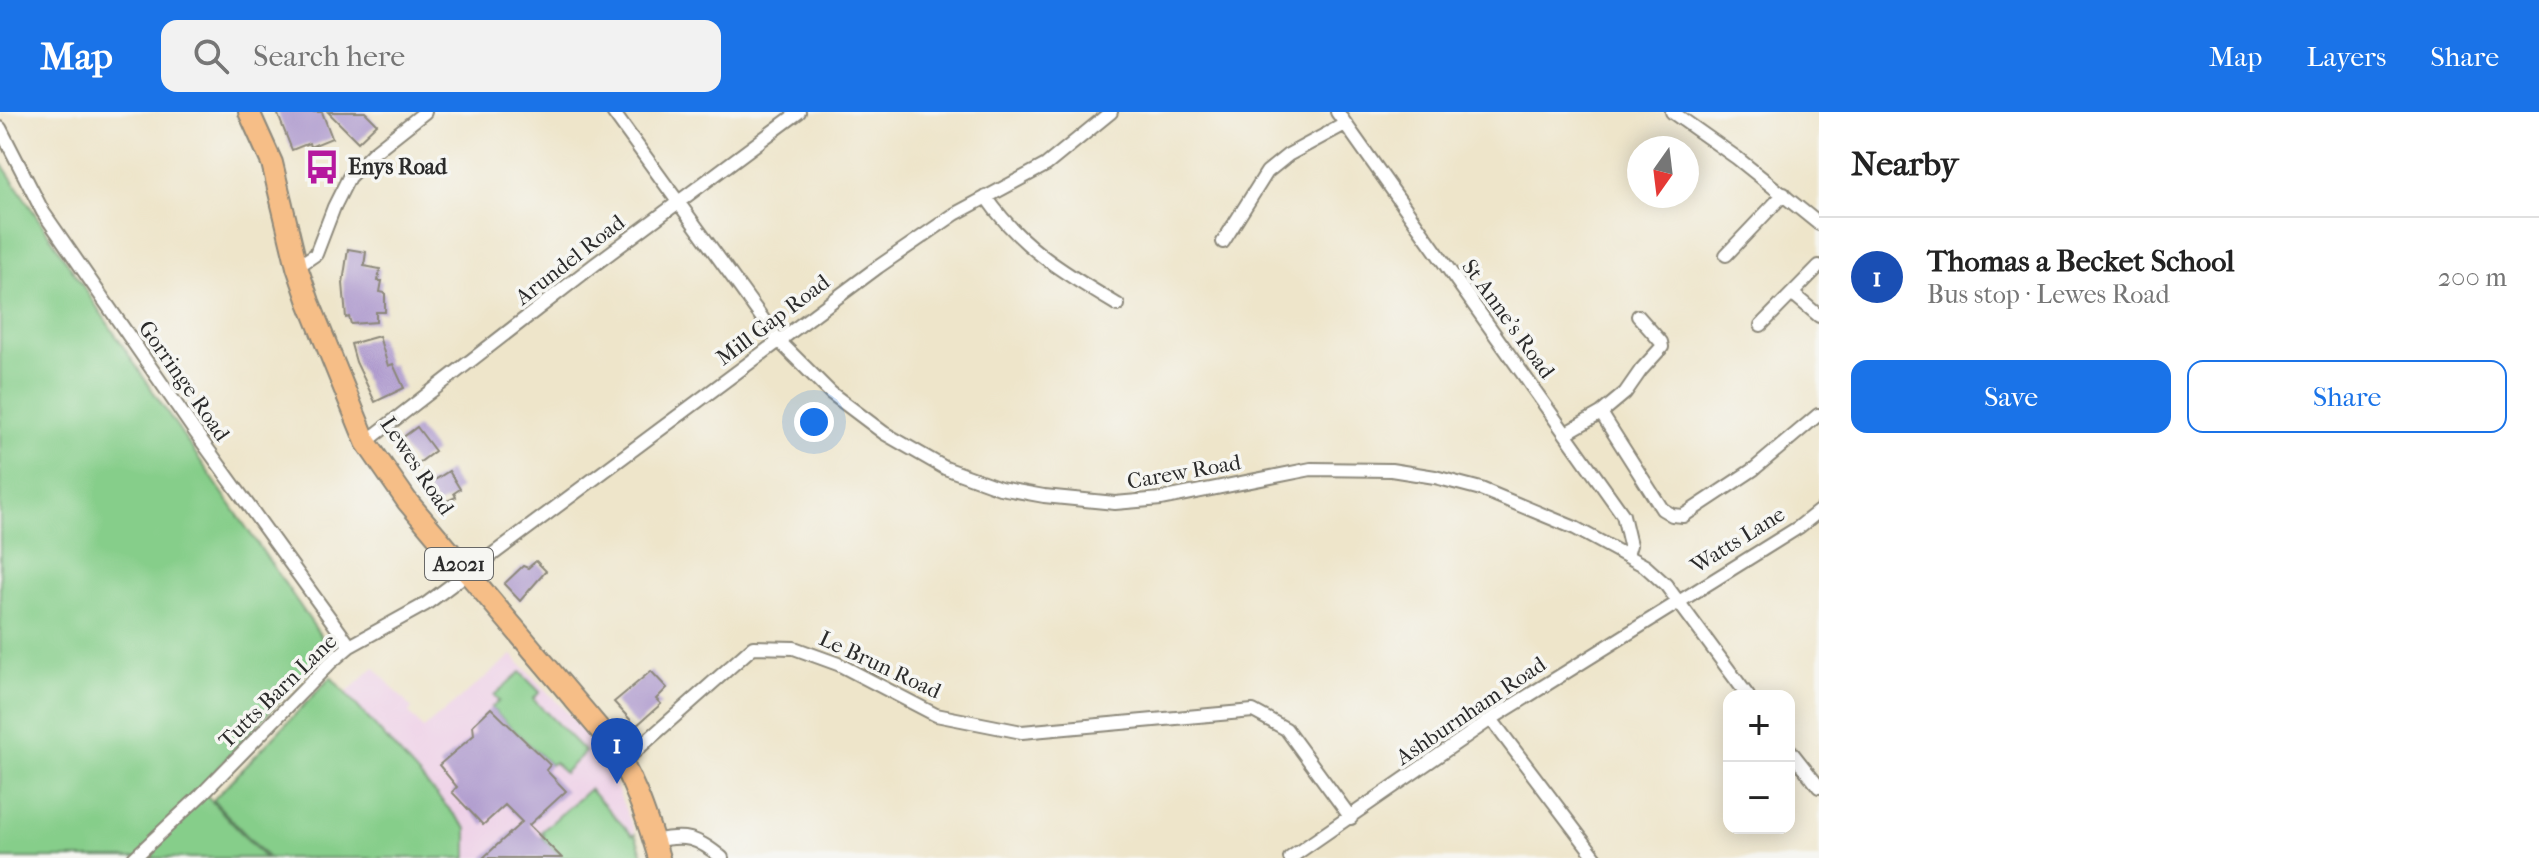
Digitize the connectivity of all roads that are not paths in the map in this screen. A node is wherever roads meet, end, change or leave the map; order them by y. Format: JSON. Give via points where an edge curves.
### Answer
{"nodes":[{"id":1,"x":249,"y":112,"type":"edge"},
{"id":2,"x":425,"y":112,"type":"edge"},
{"id":3,"x":613,"y":112,"type":"edge"},
{"id":4,"x":799,"y":112,"type":"edge"},
{"id":5,"x":1111,"y":112,"type":"edge"},
{"id":6,"x":1337,"y":112,"type":"edge"},
{"id":7,"x":1672,"y":112,"type":"edge"},
{"id":8,"x":1345,"y":124,"type":"junction"},
{"id":9,"x":0,"y":128,"type":"edge"},
{"id":10,"x":1784,"y":194,"type":"junction"},
{"id":11,"x":986,"y":197,"type":"junction"},
{"id":12,"x":677,"y":203,"type":"junction"},
{"id":13,"x":1819,"y":224,"type":"edge"},
{"id":14,"x":1223,"y":242,"type":"dead end"},
{"id":15,"x":1726,"y":255,"type":"dead end"},
{"id":16,"x":1819,"y":266,"type":"edge"},
{"id":17,"x":297,"y":267,"type":"junction"},
{"id":18,"x":1793,"y":294,"type":"junction"},
{"id":19,"x":1118,"y":305,"type":"dead end"},
{"id":20,"x":1638,"y":316,"type":"dead end"},
{"id":21,"x":1819,"y":316,"type":"edge"},
{"id":22,"x":1761,"y":325,"type":"dead end"},
{"id":23,"x":778,"y":340,"type":"junction"},
{"id":24,"x":1601,"y":413,"type":"junction"},
{"id":25,"x":1818,"y":415,"type":"edge"},
{"id":26,"x":1566,"y":433,"type":"junction"},
{"id":27,"x":366,"y":442,"type":"junction"},
{"id":28,"x":1819,"y":511,"type":"edge"},
{"id":29,"x":1627,"y":555,"type":"junction"},
{"id":30,"x":467,"y":574,"type":"junction"},
{"id":31,"x":1677,"y":601,"type":"junction"},
{"id":32,"x":350,"y":646,"type":"junction"},
{"id":33,"x":1744,"y":690,"type":"edge"},
{"id":34,"x":1491,"y":719,"type":"junction"},
{"id":35,"x":1795,"y":757,"type":"edge"},
{"id":36,"x":623,"y":762,"type":"junction"},
{"id":37,"x":1819,"y":787,"type":"edge"},
{"id":38,"x":1351,"y":818,"type":"junction"},
{"id":39,"x":656,"y":849,"type":"edge"},
{"id":40,"x":134,"y":858,"type":"edge"},
{"id":41,"x":722,"y":858,"type":"edge"},
{"id":42,"x":1290,"y":858,"type":"edge"},
{"id":43,"x":1596,"y":858,"type":"edge"}],
"edges":[{"from":1,"to":17,"type":"main road","name":"Lewes Road","number":"A2021","via":[[272,163]]},
{"from":2,"to":17,"type":"street","via":[[349,177],[316,254]]},
{"from":3,"to":12,"type":"street","name":"Carew Road"},
{"from":4,"to":12,"type":"street","name":"Arundel Road"},
{"from":5,"to":11,"type":"street","name":"Mill Gap Road","via":[[1046,165]]},
{"from":6,"to":8,"type":"street","name":"St Anne's Road"},
{"from":7,"to":10,"type":"street"},
{"from":8,"to":14,"type":"street","via":[[1267,172]]},
{"from":8,"to":26,"type":"street","name":"St Anne's Road"},
{"from":9,"to":32,"type":"street","name":"Gorringe Road","via":[[43,212]]},
{"from":10,"to":13,"type":"street"},
{"from":10,"to":15,"type":"street"},
{"from":11,"to":19,"type":"street","via":[[1033,251]]},
{"from":11,"to":23,"type":"street","name":"Mill Gap Road"},
{"from":12,"to":23,"type":"street","name":"Carew Road"},
{"from":12,"to":27,"type":"street","name":"Arundel Road"},
{"from":16,"to":18,"type":"street"},
{"from":17,"to":27,"type":"main road","name":"Lewes Road","number":"A2021"},
{"from":18,"to":21,"type":"street"},
{"from":18,"to":22,"type":"street"},
{"from":20,"to":24,"type":"street","via":[[1662,347],[1625,393]]},
{"from":23,"to":29,"type":"street","name":"Carew Road","via":[[831,393],[884,433],[945,468],[1000,488],[1115,503],[1311,469],[1391,470],[1481,489]]},
{"from":23,"to":30,"type":"street","name":"Mill Gap Road"},
{"from":24,"to":25,"type":"street","via":[[1662,509],[1683,516],[1754,469]]},
{"from":24,"to":26,"type":"street"},
{"from":26,"to":29,"type":"street","name":"St Anne's Road","via":[[1623,515]]},
{"from":27,"to":30,"type":"main road","name":"Lewes Road","number":"A2021"},
{"from":28,"to":31,"type":"street","name":"Watts Lane"},
{"from":29,"to":31,"type":"street","name":"Carew Road","via":[[1657,575]]},
{"from":30,"to":32,"type":"street","name":"Tutts Barn Lane","via":[[426,604]]},
{"from":30,"to":36,"type":"main road","name":"Lewes Road","number":"A2021"},
{"from":31,"to":33,"type":"street","name":"Carew Road"},
{"from":31,"to":34,"type":"street","name":"Ashburnham Road"},
{"from":32,"to":40,"type":"street","name":"Tutts Barn Lane"},
{"from":34,"to":38,"type":"street","name":"Ashburnham Road"},
{"from":34,"to":43,"type":"street"},
{"from":35,"to":37,"type":"street"},
{"from":36,"to":38,"type":"street","name":"Le Brun Road","via":[[753,647],[794,648],[838,664],[936,715],[1022,732],[1253,711],[1286,729]]},
{"from":36,"to":39,"type":"main road","name":"Lewes Road","number":"A2021"},
{"from":38,"to":42,"type":"street","name":"Ashburnham Road"},
{"from":39,"to":41,"type":"street","via":[[686,836]]}]}
